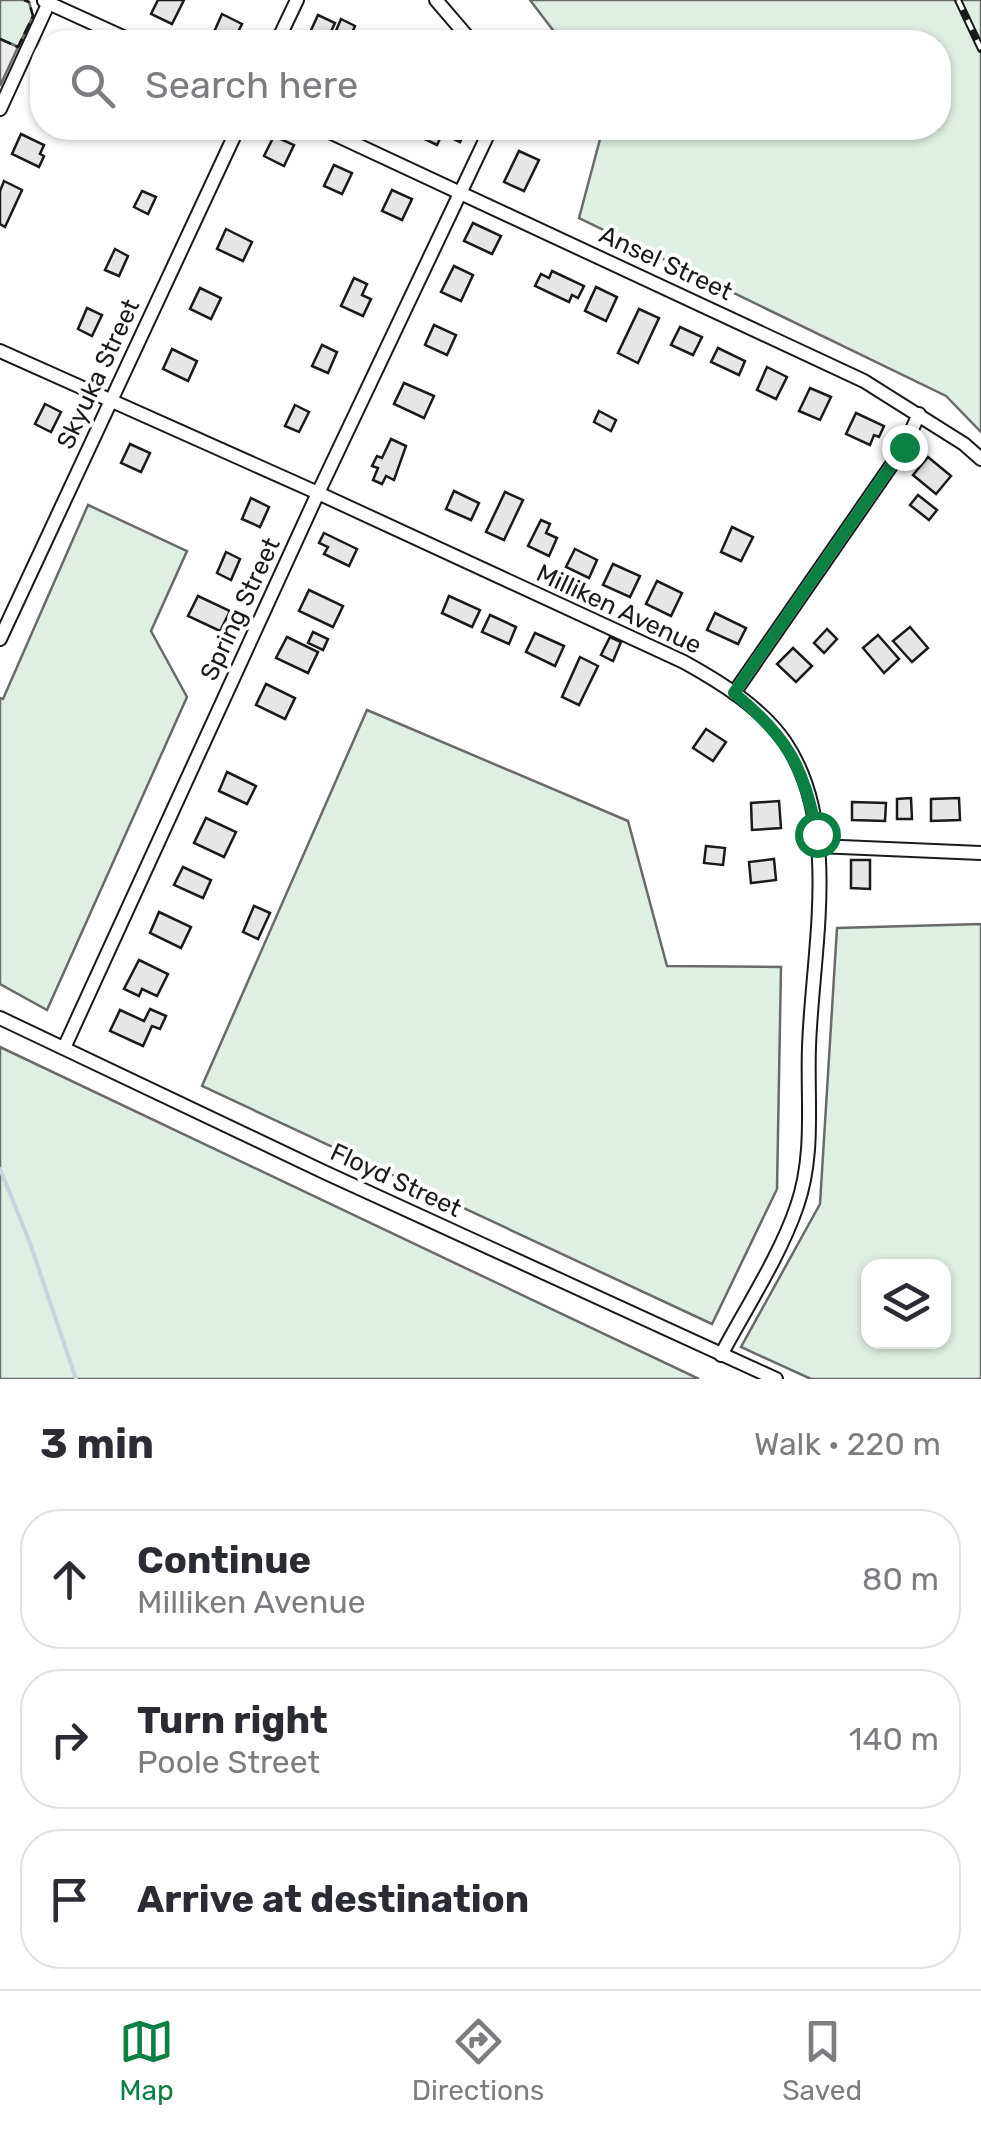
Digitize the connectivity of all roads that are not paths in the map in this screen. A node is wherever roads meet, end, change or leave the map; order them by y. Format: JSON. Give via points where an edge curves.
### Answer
{"nodes":[{"id":1,"x":298,"y":0,"type":"edge"},
{"id":2,"x":436,"y":0,"type":"edge"},
{"id":3,"x":47,"y":1,"type":"edge"},
{"id":4,"x":34,"y":30,"type":"edge"},
{"id":5,"x":109,"y":30,"type":"edge"},
{"id":6,"x":284,"y":30,"type":"edge"},
{"id":7,"x":462,"y":30,"type":"edge"},
{"id":8,"x":30,"y":40,"type":"edge"},
{"id":9,"x":0,"y":109,"type":"edge"},
{"id":10,"x":232,"y":140,"type":"edge"},
{"id":11,"x":346,"y":140,"type":"edge"},
{"id":12,"x":485,"y":140,"type":"edge"},
{"id":13,"x":461,"y":192,"type":"junction"},
{"id":14,"x":0,"y":350,"type":"edge"},
{"id":15,"x":110,"y":401,"type":"junction"},
{"id":16,"x":919,"y":414,"type":"junction"},
{"id":17,"x":981,"y":459,"type":"edge"},
{"id":18,"x":318,"y":493,"type":"junction"},
{"id":19,"x":0,"y":639,"type":"edge"},
{"id":20,"x":734,"y":693,"type":"junction"},
{"id":21,"x":818,"y":846,"type":"junction"},
{"id":22,"x":981,"y":853,"type":"edge"},
{"id":23,"x":0,"y":1018,"type":"edge"},
{"id":24,"x":64,"y":1048,"type":"junction"},
{"id":25,"x":720,"y":1355,"type":"junction"},
{"id":26,"x":776,"y":1379,"type":"edge"}],
"edges":[{"from":1,"to":6,"type":"street"},
{"from":2,"to":7,"type":"street"},
{"from":3,"to":4,"type":"street"},
{"from":3,"to":5,"type":"street"},
{"from":8,"to":9,"type":"street"},
{"from":10,"to":15,"type":"street","name":"Skyuka Street"},
{"from":11,"to":13,"type":"street","name":"Ansel Street"},
{"from":12,"to":13,"type":"street","name":"Spring Street"},
{"from":13,"to":16,"type":"street","name":"Ansel Street","via":[[864,380]]},
{"from":13,"to":18,"type":"street","name":"Spring Street"},
{"from":14,"to":15,"type":"street","name":"Milliken Avenue"},
{"from":15,"to":18,"type":"street","name":"Milliken Avenue"},
{"from":15,"to":19,"type":"street","name":"Skyuka Street"},
{"from":16,"to":17,"type":"street","name":"Ansel Street"},
{"from":16,"to":20,"type":"street","via":[[904,447]]},
{"from":18,"to":20,"type":"street","name":"Milliken Avenue","via":[[684,662]]},
{"from":18,"to":24,"type":"street","name":"Spring Street"},
{"from":20,"to":21,"type":"street","name":"Milliken Avenue","via":[[792,755],[809,793]]},
{"from":21,"to":22,"type":"street"},
{"from":21,"to":25,"type":"street","name":"Milliken Avenue","via":[[806,1173],[784,1238]]},
{"from":23,"to":24,"type":"street","name":"Floyd Street"},
{"from":24,"to":25,"type":"street","name":"Floyd Street"},
{"from":25,"to":26,"type":"street","name":"Floyd Street"}]}
